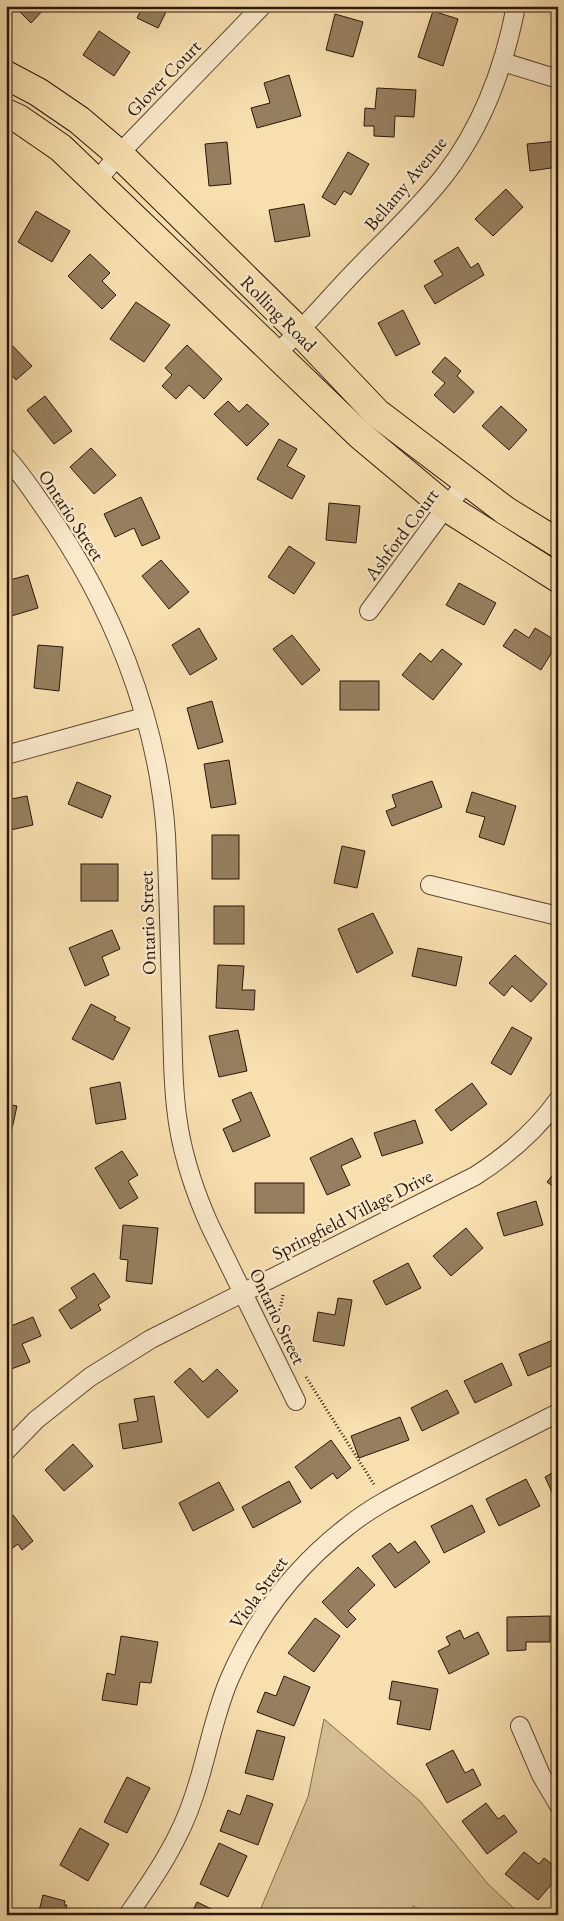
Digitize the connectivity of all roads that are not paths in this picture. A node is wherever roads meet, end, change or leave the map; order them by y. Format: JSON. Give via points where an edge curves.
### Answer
{"nodes":[{"id":1,"x":262,"y":6,"type":"edge"},
{"id":2,"x":516,"y":6,"type":"edge"},
{"id":3,"x":503,"y":62,"type":"junction"},
{"id":4,"x":6,"y":75,"type":"edge"},
{"id":5,"x":558,"y":79,"type":"edge"},
{"id":6,"x":6,"y":113,"type":"edge"},
{"id":7,"x":119,"y":154,"type":"junction"},
{"id":8,"x":97,"y":181,"type":"junction"},
{"id":9,"x":300,"y":332,"type":"junction"},
{"id":10,"x":275,"y":355,"type":"junction"},
{"id":11,"x":6,"y":457,"type":"edge"},
{"id":12,"x":467,"y":482,"type":"junction"},
{"id":13,"x":446,"y":507,"type":"junction"},
{"id":14,"x":558,"y":543,"type":"edge"},
{"id":15,"x":558,"y":578,"type":"edge"},
{"id":16,"x":369,"y":612,"type":"dead end"},
{"id":17,"x":144,"y":717,"type":"junction"},
{"id":18,"x":6,"y":755,"type":"edge"},
{"id":19,"x":430,"y":885,"type":"dead end"},
{"id":20,"x":558,"y":916,"type":"edge"},
{"id":21,"x":558,"y":1100,"type":"edge"},
{"id":22,"x":242,"y":1292,"type":"junction"},
{"id":23,"x":296,"y":1401,"type":"dead end"},
{"id":24,"x":558,"y":1413,"type":"edge"},
{"id":25,"x":6,"y":1451,"type":"edge"},
{"id":26,"x":520,"y":1726,"type":"dead end"},
{"id":27,"x":558,"y":1804,"type":"edge"},
{"id":28,"x":128,"y":1915,"type":"edge"}],
"edges":[{"from":1,"to":7,"type":"street","name":"Glover Court"},
{"from":2,"to":3,"type":"street","name":"Bellamy Avenue"},
{"from":3,"to":5,"type":"street"},
{"from":3,"to":9,"type":"street","name":"Bellamy Avenue","via":[[476,126],[443,177]]},
{"from":4,"to":7,"type":"main road","name":"Rolling Road","via":[[79,120]]},
{"from":6,"to":8,"type":"main road","name":"Rolling Road","via":[[61,148]]},
{"from":7,"to":8,"type":"street","name":"Glover Court"},
{"from":7,"to":9,"type":"main road","name":"Rolling Road"},
{"from":8,"to":10,"type":"main road","name":"Rolling Road"},
{"from":9,"to":10,"type":"street","name":"Bellamy Avenue"},
{"from":9,"to":12,"type":"main road","name":"Rolling Road","via":[[377,413]]},
{"from":10,"to":13,"type":"main road","name":"Rolling Road","via":[[360,435]]},
{"from":11,"to":17,"type":"street","name":"Ontario Street","via":[[62,532],[101,601],[121,645]]},
{"from":12,"to":13,"type":"street","name":"Ashford Court"},
{"from":12,"to":14,"type":"main road","name":"Rolling Road"},
{"from":13,"to":15,"type":"main road","name":"Rolling Road"},
{"from":13,"to":16,"type":"street","name":"Ashford Court"},
{"from":17,"to":18,"type":"street"},
{"from":17,"to":22,"type":"street","name":"Ontario Street","via":[[155,758],[166,834],[174,1075],[179,1128],[198,1200]]},
{"from":19,"to":20,"type":"street"},
{"from":21,"to":22,"type":"street","name":"Springfield Village Drive","via":[[528,1137],[475,1176]]},
{"from":22,"to":23,"type":"street","name":"Ontario Street"},
{"from":22,"to":25,"type":"street","name":"Springfield Village Drive","via":[[151,1339],[90,1377],[36,1420]]},
{"from":24,"to":28,"type":"street","name":"Viola Street","via":[[379,1504],[328,1542],[277,1596],[250,1637],[229,1681],[212,1728],[194,1797],[179,1832],[157,1873]]},
{"from":26,"to":27,"type":"street","via":[[541,1776]]}]}
